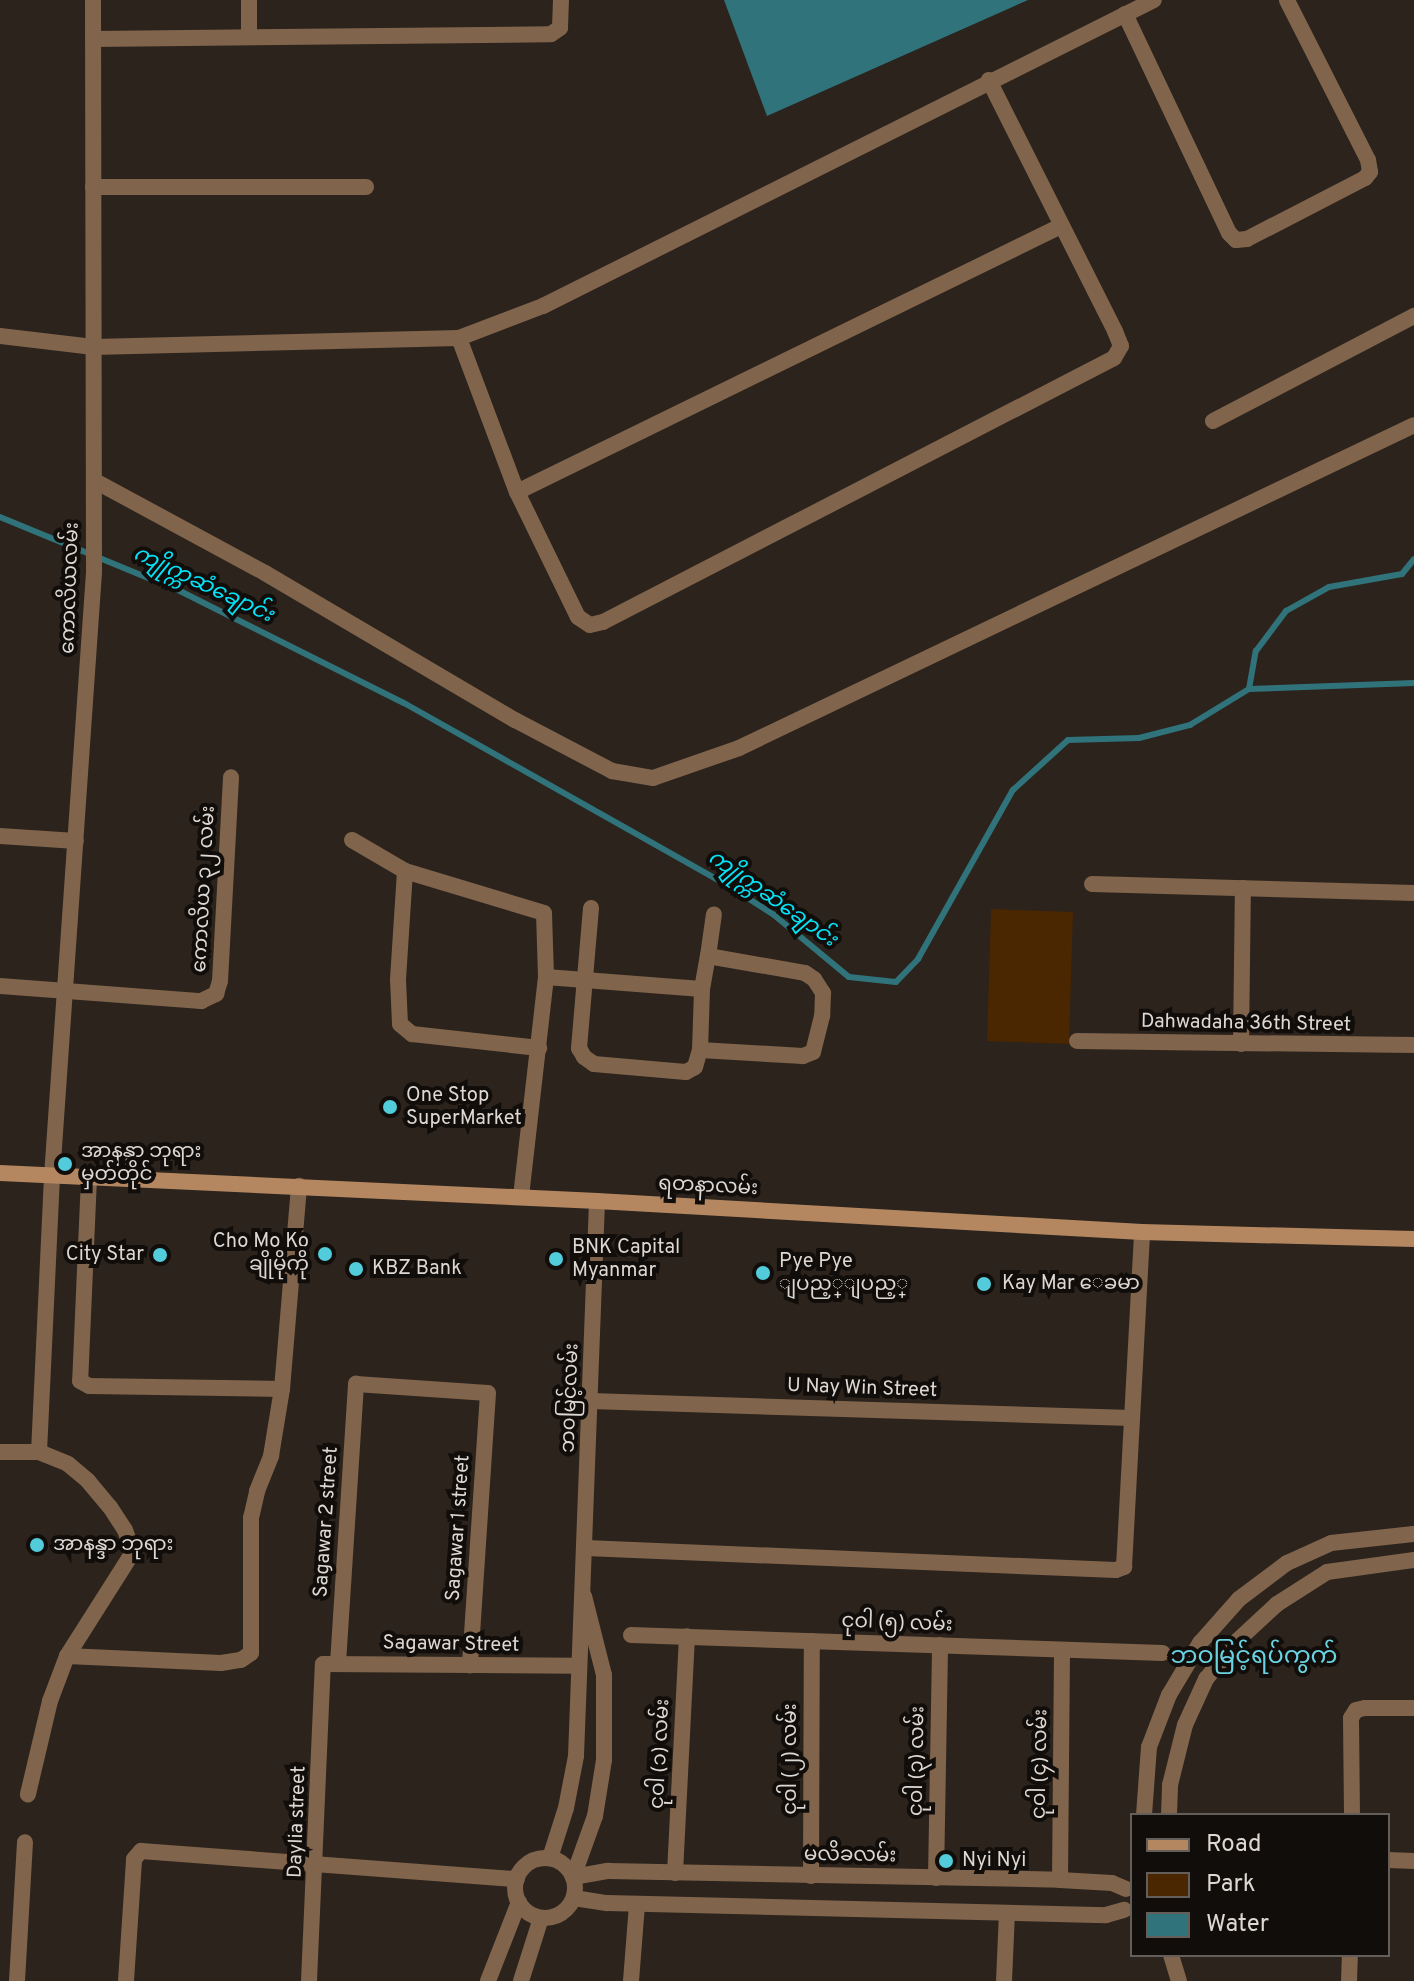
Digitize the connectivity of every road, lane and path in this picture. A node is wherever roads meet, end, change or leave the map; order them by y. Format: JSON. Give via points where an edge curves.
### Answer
{"nodes":[{"id":1,"x":93,"y":0,"type":"edge"},
{"id":2,"x":249,"y":0,"type":"edge"},
{"id":3,"x":561,"y":0,"type":"edge"},
{"id":4,"x":1154,"y":0,"type":"edge"},
{"id":5,"x":1287,"y":0,"type":"edge"},
{"id":6,"x":1125,"y":14,"type":"junction"},
{"id":7,"x":249,"y":35,"type":"junction"},
{"id":8,"x":93,"y":39,"type":"junction"},
{"id":9,"x":989,"y":80,"type":"junction"},
{"id":10,"x":93,"y":187,"type":"junction"},
{"id":11,"x":366,"y":187,"type":"dead end"},
{"id":12,"x":1061,"y":226,"type":"junction"},
{"id":13,"x":1414,"y":316,"type":"edge"},
{"id":14,"x":0,"y":336,"type":"edge"},
{"id":15,"x":459,"y":338,"type":"junction"},
{"id":16,"x":93,"y":347,"type":"junction"},
{"id":17,"x":1213,"y":421,"type":"dead end"},
{"id":18,"x":1414,"y":425,"type":"edge"},
{"id":19,"x":95,"y":481,"type":"junction"},
{"id":20,"x":517,"y":492,"type":"junction"},
{"id":21,"x":231,"y":777,"type":"dead end"},
{"id":22,"x":0,"y":836,"type":"edge"},
{"id":23,"x":352,"y":840,"type":"dead end"},
{"id":24,"x":76,"y":841,"type":"junction"},
{"id":25,"x":405,"y":871,"type":"junction"},
{"id":26,"x":1092,"y":884,"type":"dead end"},
{"id":27,"x":1243,"y":888,"type":"junction"},
{"id":28,"x":1414,"y":893,"type":"edge"},
{"id":29,"x":591,"y":908,"type":"dead end"},
{"id":30,"x":714,"y":914,"type":"dead end"},
{"id":31,"x":708,"y":956,"type":"junction"},
{"id":32,"x":546,"y":977,"type":"junction"},
{"id":33,"x":584,"y":980,"type":"junction"},
{"id":34,"x":0,"y":986,"type":"edge"},
{"id":35,"x":702,"y":989,"type":"junction"},
{"id":36,"x":66,"y":991,"type":"junction"},
{"id":37,"x":1077,"y":1041,"type":"dead end"},
{"id":38,"x":1241,"y":1044,"type":"junction"},
{"id":39,"x":1414,"y":1045,"type":"edge"},
{"id":40,"x":539,"y":1048,"type":"junction"},
{"id":41,"x":700,"y":1050,"type":"junction"},
{"id":42,"x":0,"y":1173,"type":"edge"},
{"id":43,"x":52,"y":1176,"type":"junction"},
{"id":44,"x":89,"y":1178,"type":"junction"},
{"id":45,"x":299,"y":1186,"type":"junction"},
{"id":46,"x":521,"y":1197,"type":"junction"},
{"id":47,"x":597,"y":1201,"type":"junction"},
{"id":48,"x":1142,"y":1232,"type":"junction"},
{"id":49,"x":1414,"y":1239,"type":"edge"},
{"id":50,"x":282,"y":1389,"type":"junction"},
{"id":51,"x":488,"y":1393,"type":"joint"},
{"id":52,"x":590,"y":1401,"type":"junction"},
{"id":53,"x":1132,"y":1418,"type":"junction"},
{"id":54,"x":0,"y":1452,"type":"edge"},
{"id":55,"x":39,"y":1452,"type":"junction"},
{"id":56,"x":1414,"y":1534,"type":"edge"},
{"id":57,"x":586,"y":1548,"type":"junction"},
{"id":58,"x":1414,"y":1560,"type":"edge"},
{"id":59,"x":584,"y":1596,"type":"junction"},
{"id":60,"x":631,"y":1635,"type":"dead end"},
{"id":61,"x":687,"y":1636,"type":"junction"},
{"id":62,"x":812,"y":1641,"type":"junction"},
{"id":63,"x":940,"y":1645,"type":"junction"},
{"id":64,"x":1062,"y":1650,"type":"junction"},
{"id":65,"x":1163,"y":1653,"type":"dead end"},
{"id":66,"x":67,"y":1656,"type":"junction"},
{"id":67,"x":330,"y":1664,"type":"junction"},
{"id":68,"x":470,"y":1665,"type":"junction"},
{"id":69,"x":578,"y":1666,"type":"junction"},
{"id":70,"x":1414,"y":1708,"type":"edge"},
{"id":71,"x":28,"y":1794,"type":"dead end"},
{"id":72,"x":1144,"y":1813,"type":"edge"},
{"id":73,"x":1169,"y":1813,"type":"edge"},
{"id":74,"x":1352,"y":1813,"type":"edge"},
{"id":75,"x":25,"y":1842,"type":"dead end"},
{"id":76,"x":550,"y":1858,"type":"junction"},
{"id":77,"x":1390,"y":1860,"type":"edge"},
{"id":78,"x":1414,"y":1861,"type":"edge"},
{"id":79,"x":316,"y":1866,"type":"junction"},
{"id":80,"x":675,"y":1873,"type":"junction"},
{"id":81,"x":811,"y":1876,"type":"junction"},
{"id":82,"x":573,"y":1877,"type":"junction"},
{"id":83,"x":936,"y":1878,"type":"junction"},
{"id":84,"x":517,"y":1879,"type":"junction"},
{"id":85,"x":1060,"y":1880,"type":"junction"},
{"id":86,"x":1129,"y":1886,"type":"edge"},
{"id":87,"x":574,"y":1898,"type":"junction"},
{"id":88,"x":519,"y":1902,"type":"junction"},
{"id":89,"x":637,"y":1904,"type":"junction"},
{"id":90,"x":1007,"y":1913,"type":"junction"},
{"id":91,"x":1128,"y":1917,"type":"edge"},
{"id":92,"x":541,"y":1918,"type":"junction"},
{"id":93,"x":1172,"y":1957,"type":"edge"},
{"id":94,"x":1350,"y":1957,"type":"edge"},
{"id":95,"x":17,"y":1981,"type":"edge"},
{"id":96,"x":126,"y":1981,"type":"edge"},
{"id":97,"x":309,"y":1981,"type":"edge"},
{"id":98,"x":488,"y":1981,"type":"edge"},
{"id":99,"x":521,"y":1981,"type":"edge"},
{"id":100,"x":631,"y":1981,"type":"edge"},
{"id":101,"x":1004,"y":1981,"type":"edge"},
{"id":102,"x":1179,"y":1981,"type":"edge"},
{"id":103,"x":1349,"y":1981,"type":"edge"}],
"edges":[{"from":1,"to":8,"type":"street","name":"ကောလိယလမ်း"},
{"from":2,"to":7,"type":"street"},
{"from":3,"to":7,"type":"street","via":[[560,28],[551,34]]},
{"from":4,"to":6,"type":"street"},
{"from":5,"to":6,"type":"street","via":[[1370,172],[1247,239],[1236,240]]},
{"from":6,"to":9,"type":"street"},
{"from":7,"to":8,"type":"street"},
{"from":8,"to":10,"type":"street","name":"ကောလိယလမ်း"},
{"from":9,"to":12,"type":"street"},
{"from":9,"to":15,"type":"street","via":[[543,306]]},
{"from":10,"to":11,"type":"street"},
{"from":10,"to":16,"type":"street","name":"ကောလိယလမ်း"},
{"from":12,"to":20,"type":"street"},
{"from":12,"to":20,"type":"street","via":[[1121,346],[1114,358],[603,622],[590,625],[578,617]]},
{"from":13,"to":17,"type":"street"},
{"from":14,"to":16,"type":"street"},
{"from":15,"to":16,"type":"street"},
{"from":15,"to":20,"type":"street"},
{"from":16,"to":19,"type":"street","name":"ကောလိယလမ်း"},
{"from":18,"to":19,"type":"street","via":[[739,748],[653,778],[612,771],[515,720],[265,573]]},
{"from":19,"to":24,"type":"street","name":"ကောလိယလမ်း"},
{"from":21,"to":36,"type":"street","name":"ကောလိယ ၃၂ လမ်း","via":[[216,994],[201,1001]]},
{"from":22,"to":24,"type":"street"},
{"from":23,"to":25,"type":"street"},
{"from":24,"to":36,"type":"street","name":"ကောလိယလမ်း"},
{"from":25,"to":32,"type":"street","via":[[544,913]]},
{"from":25,"to":40,"type":"street","via":[[400,1024],[412,1034]]},
{"from":26,"to":27,"type":"street"},
{"from":27,"to":28,"type":"street"},
{"from":27,"to":38,"type":"street"},
{"from":29,"to":33,"type":"street"},
{"from":30,"to":31,"type":"street"},
{"from":31,"to":35,"type":"street"},
{"from":31,"to":41,"type":"street","via":[[805,973],[823,993],[822,1016],[808,1055]]},
{"from":32,"to":33,"type":"street"},
{"from":32,"to":40,"type":"street"},
{"from":33,"to":35,"type":"street"},
{"from":33,"to":41,"type":"street","via":[[579,1048],[594,1064],[686,1072],[695,1067]]},
{"from":34,"to":36,"type":"street"},
{"from":35,"to":41,"type":"street"},
{"from":36,"to":43,"type":"street","name":"ကောလိယလမ်း"},
{"from":37,"to":38,"type":"street","name":"Dahwadaha 36th Street"},
{"from":38,"to":39,"type":"street","name":"Dahwadaha 36th Street"},
{"from":40,"to":46,"type":"street"},
{"from":42,"to":43,"type":"main road","name":"ရတနာလမ်း"},
{"from":43,"to":44,"type":"main road","name":"ရတနာလမ်း"},
{"from":43,"to":55,"type":"street","name":"ကောလိယလမ်း"},
{"from":44,"to":45,"type":"main road","name":"ရတနာလမ်း"},
{"from":44,"to":50,"type":"street","via":[[80,1381],[89,1386]]},
{"from":45,"to":46,"type":"main road","name":"ရတနာလမ်း"},
{"from":45,"to":50,"type":"street"},
{"from":46,"to":47,"type":"main road","name":"ရတနာလမ်း"},
{"from":47,"to":48,"type":"main road","name":"ရတနာလမ်း"},
{"from":47,"to":52,"type":"street","name":"ဘ၀မြင့်လမ်း"},
{"from":48,"to":49,"type":"main road","name":"ရတနာလမ်း"},
{"from":48,"to":53,"type":"street"},
{"from":50,"to":66,"type":"street","via":[[271,1456],[251,1518],[251,1653],[221,1663]]},
{"from":51,"to":67,"type":"street","name":"Sagawar 2 street","via":[[356,1384]]},
{"from":51,"to":68,"type":"street","name":"Sagawar 1 street"},
{"from":52,"to":53,"type":"street","name":"U Nay Win Street"},
{"from":52,"to":57,"type":"street","name":"ဘ၀မြင့်လမ်း"},
{"from":53,"to":57,"type":"street","via":[[1127,1550],[1124,1567],[1116,1570]]},
{"from":54,"to":55,"type":"street"},
{"from":55,"to":66,"type":"street","via":[[68,1464],[88,1481],[125,1530],[133,1552]]},
{"from":56,"to":72,"type":"street","via":[[1331,1543],[1287,1563],[1239,1599],[1200,1643],[1169,1695],[1149,1747]]},
{"from":57,"to":59,"type":"street","name":"ဘ၀မြင့်လမ်း"},
{"from":58,"to":73,"type":"street","via":[[1327,1572],[1277,1604],[1237,1641],[1206,1679],[1185,1725],[1170,1785]]},
{"from":59,"to":69,"type":"street","name":"ဘ၀မြင့်လမ်း"},
{"from":59,"to":82,"type":"street","name":"ဘ၀မြင့်လမ်း","via":[[604,1675],[604,1760],[595,1816]]},
{"from":60,"to":61,"type":"street","name":"ငုဝါ (၅) လမ်း"},
{"from":61,"to":62,"type":"street","name":"ငုဝါ (၅) လမ်း"},
{"from":61,"to":80,"type":"street","name":"ငုဝါ (၁) လမ်း"},
{"from":62,"to":63,"type":"street","name":"ငုဝါ (၅) လမ်း"},
{"from":62,"to":81,"type":"street","name":"ငုဝါ (၂) လမ်း"},
{"from":63,"to":64,"type":"street","name":"ငုဝါ (၅) လမ်း"},
{"from":63,"to":83,"type":"street","name":"ငုဝါ (၃) လမ်း"},
{"from":64,"to":65,"type":"street","name":"ငုဝါ (၅) လမ်း"},
{"from":64,"to":85,"type":"street","name":"ငုဝါ (၄) လမ်း"},
{"from":66,"to":71,"type":"street","via":[[50,1701]]},
{"from":67,"to":68,"type":"street","name":"Sagawar Street"},
{"from":67,"to":79,"type":"street","name":"Daylia street"},
{"from":68,"to":69,"type":"street","name":"Sagawar Street"},
{"from":69,"to":76,"type":"street","name":"ဘ၀မြင့်လမ်း","via":[[576,1756]]},
{"from":70,"to":74,"type":"street","via":[[1365,1708],[1351,1718]]},
{"from":75,"to":95,"type":"street"},
{"from":76,"to":82,"type":"street"},
{"from":76,"to":84,"type":"street","via":[[526,1865]]},
{"from":77,"to":78,"type":"street"},
{"from":79,"to":84,"type":"street"},
{"from":79,"to":96,"type":"street","via":[[135,1854]]},
{"from":79,"to":97,"type":"street","name":"Daylia street"},
{"from":80,"to":81,"type":"street","name":"မလိခလမ်း"},
{"from":80,"to":82,"type":"street","name":"မလိခလမ်း","via":[[608,1871]]},
{"from":81,"to":83,"type":"street","name":"မလိခလမ်း"},
{"from":82,"to":87,"type":"street"},
{"from":83,"to":85,"type":"street","name":"မလိခလမ်း"},
{"from":84,"to":88,"type":"street"},
{"from":85,"to":86,"type":"street","name":"မလိခလမ်း"},
{"from":86,"to":91,"type":"street"},
{"from":87,"to":89,"type":"street"},
{"from":87,"to":92,"type":"street","via":[[561,1914]]},
{"from":88,"to":92,"type":"street"},
{"from":88,"to":98,"type":"street"},
{"from":89,"to":90,"type":"street"},
{"from":89,"to":100,"type":"street"},
{"from":90,"to":91,"type":"street"},
{"from":90,"to":101,"type":"street"},
{"from":92,"to":99,"type":"street"},
{"from":93,"to":102,"type":"street"},
{"from":94,"to":103,"type":"street"}]}
